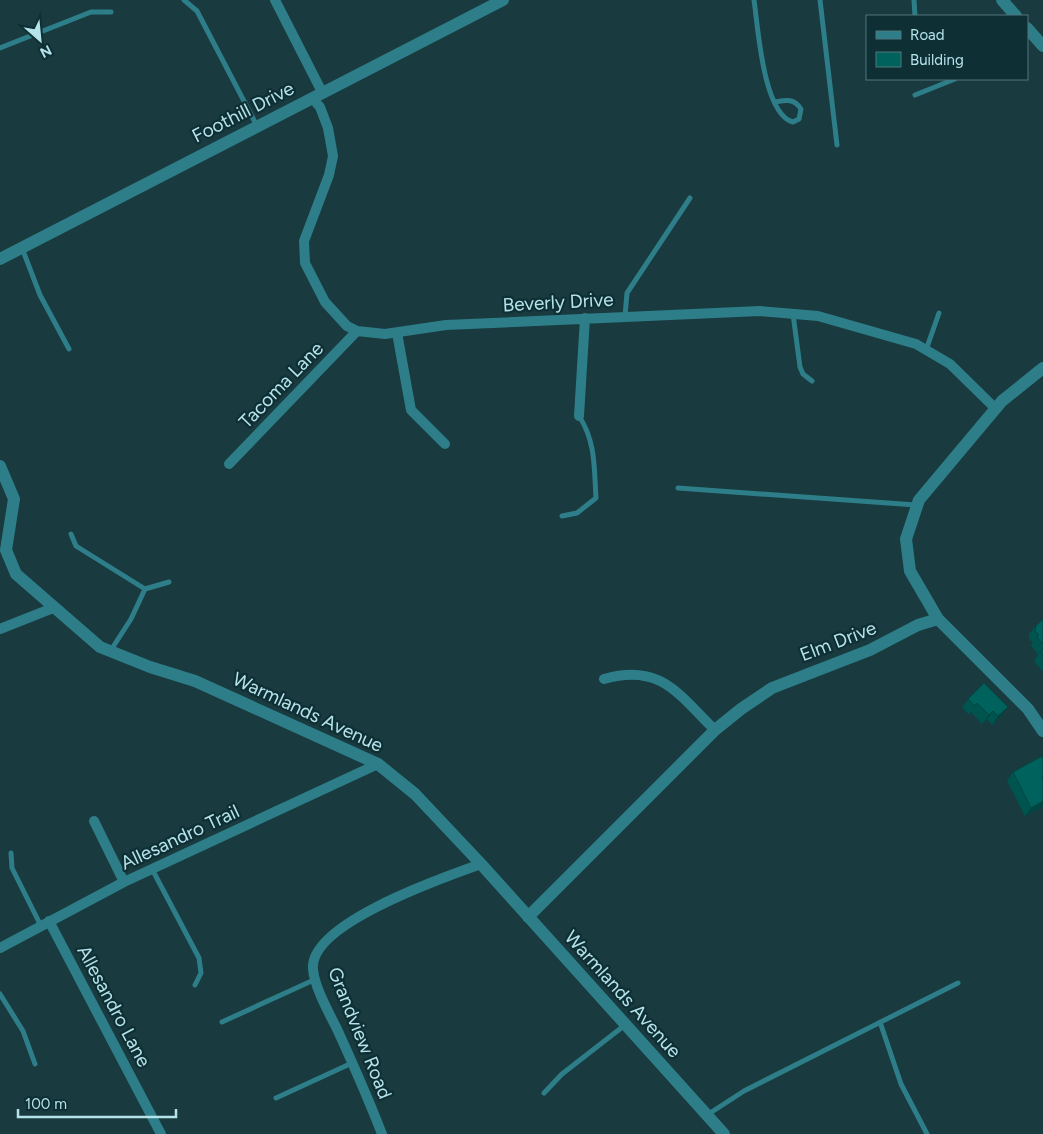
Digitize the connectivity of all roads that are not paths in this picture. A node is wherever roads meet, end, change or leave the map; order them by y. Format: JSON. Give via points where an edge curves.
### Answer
{"nodes":[{"id":1,"x":184,"y":0,"type":"edge"},
{"id":2,"x":275,"y":0,"type":"edge"},
{"id":3,"x":503,"y":0,"type":"edge"},
{"id":4,"x":754,"y":0,"type":"edge"},
{"id":5,"x":820,"y":0,"type":"edge"},
{"id":6,"x":914,"y":0,"type":"edge"},
{"id":7,"x":1002,"y":0,"type":"edge"},
{"id":8,"x":111,"y":12,"type":"dead end"},
{"id":9,"x":915,"y":15,"type":"edge"},
{"id":10,"x":1015,"y":15,"type":"edge"},
{"id":11,"x":1028,"y":29,"type":"edge"},
{"id":12,"x":1043,"y":46,"type":"edge"},
{"id":13,"x":0,"y":48,"type":"edge"},
{"id":14,"x":952,"y":80,"type":"edge"},
{"id":15,"x":317,"y":95,"type":"junction"},
{"id":16,"x":915,"y":95,"type":"dead end"},
{"id":17,"x":775,"y":102,"type":"junction"},
{"id":18,"x":257,"y":126,"type":"junction"},
{"id":19,"x":837,"y":145,"type":"dead end"},
{"id":20,"x":690,"y":198,"type":"dead end"},
{"id":21,"x":22,"y":247,"type":"junction"},
{"id":22,"x":0,"y":258,"type":"edge"},
{"id":23,"x":793,"y":314,"type":"junction"},
{"id":24,"x":939,"y":314,"type":"dead end"},
{"id":25,"x":626,"y":316,"type":"junction"},
{"id":26,"x":585,"y":318,"type":"junction"},
{"id":27,"x":357,"y":331,"type":"junction"},
{"id":28,"x":396,"y":333,"type":"junction"},
{"id":29,"x":69,"y":349,"type":"dead end"},
{"id":30,"x":926,"y":350,"type":"junction"},
{"id":31,"x":1043,"y":368,"type":"edge"},
{"id":32,"x":812,"y":381,"type":"dead end"},
{"id":33,"x":996,"y":409,"type":"junction"},
{"id":34,"x":579,"y":416,"type":"joint"},
{"id":35,"x":445,"y":444,"type":"dead end"},
{"id":36,"x":229,"y":464,"type":"dead end"},
{"id":37,"x":0,"y":466,"type":"edge"},
{"id":38,"x":678,"y":488,"type":"dead end"},
{"id":39,"x":916,"y":505,"type":"junction"},
{"id":40,"x":562,"y":516,"type":"dead end"},
{"id":41,"x":71,"y":534,"type":"dead end"},
{"id":42,"x":169,"y":582,"type":"dead end"},
{"id":43,"x":144,"y":589,"type":"junction"},
{"id":44,"x":53,"y":608,"type":"junction"},
{"id":45,"x":938,"y":619,"type":"junction"},
{"id":46,"x":0,"y":629,"type":"edge"},
{"id":47,"x":110,"y":651,"type":"junction"},
{"id":48,"x":604,"y":679,"type":"dead end"},
{"id":49,"x":715,"y":730,"type":"junction"},
{"id":50,"x":1043,"y":731,"type":"edge"},
{"id":51,"x":378,"y":764,"type":"junction"},
{"id":52,"x":94,"y":821,"type":"dead end"},
{"id":53,"x":12,"y":853,"type":"dead end"},
{"id":54,"x":481,"y":864,"type":"junction"},
{"id":55,"x":152,"y":869,"type":"junction"},
{"id":56,"x":124,"y":882,"type":"junction"},
{"id":57,"x":528,"y":917,"type":"junction"},
{"id":58,"x":45,"y":924,"type":"junction"},
{"id":59,"x":0,"y":948,"type":"edge"},
{"id":60,"x":316,"y":979,"type":"junction"},
{"id":61,"x":958,"y":983,"type":"dead end"},
{"id":62,"x":195,"y":985,"type":"dead end"},
{"id":63,"x":0,"y":994,"type":"edge"},
{"id":64,"x":222,"y":1022,"type":"dead end"},
{"id":65,"x":880,"y":1022,"type":"junction"},
{"id":66,"x":625,"y":1024,"type":"junction"},
{"id":67,"x":352,"y":1063,"type":"junction"},
{"id":68,"x":36,"y":1064,"type":"dead end"},
{"id":69,"x":544,"y":1093,"type":"dead end"},
{"id":70,"x":276,"y":1098,"type":"dead end"},
{"id":71,"x":706,"y":1115,"type":"junction"},
{"id":72,"x":161,"y":1134,"type":"edge"},
{"id":73,"x":382,"y":1134,"type":"edge"},
{"id":74,"x":724,"y":1134,"type":"edge"},
{"id":75,"x":927,"y":1134,"type":"edge"}],
"edges":[{"from":1,"to":18,"type":"lane","via":[[197,11]]},
{"from":2,"to":15,"type":"street"},
{"from":3,"to":15,"type":"street","name":"Foothill Drive"},
{"from":4,"to":17,"type":"lane","via":[[764,74]]},
{"from":5,"to":19,"type":"lane"},
{"from":6,"to":9,"type":"lane"},
{"from":7,"to":10,"type":"street"},
{"from":8,"to":13,"type":"lane","via":[[91,12]]},
{"from":11,"to":12,"type":"street"},
{"from":14,"to":16,"type":"lane"},
{"from":15,"to":18,"type":"street","name":"Foothill Drive"},
{"from":15,"to":27,"type":"street","via":[[334,156],[304,242],[305,263],[325,302],[347,326]]},
{"from":17,"to":17,"type":"lane","via":[[787,120],[799,119],[801,109],[797,103],[789,100]]},
{"from":18,"to":21,"type":"street","name":"Foothill Drive"},
{"from":20,"to":25,"type":"lane","via":[[627,293]]},
{"from":21,"to":22,"type":"street","name":"Foothill Drive"},
{"from":21,"to":29,"type":"lane","via":[[44,303]]},
{"from":23,"to":25,"type":"street","name":"Beverly Drive","via":[[760,311]]},
{"from":23,"to":30,"type":"street","name":"Beverly Drive","via":[[818,316],[916,344]]},
{"from":23,"to":32,"type":"lane","via":[[800,367]]},
{"from":24,"to":30,"type":"lane"},
{"from":25,"to":26,"type":"street","name":"Beverly Drive"},
{"from":26,"to":28,"type":"street","name":"Beverly Drive","via":[[446,325]]},
{"from":26,"to":34,"type":"street"},
{"from":27,"to":28,"type":"street","name":"Beverly Drive"},
{"from":27,"to":36,"type":"street","name":"Tacoma Lane"},
{"from":28,"to":35,"type":"street","via":[[411,410]]},
{"from":30,"to":33,"type":"street","name":"Beverly Drive","via":[[950,364]]},
{"from":31,"to":33,"type":"street","via":[[1011,392]]},
{"from":33,"to":39,"type":"street"},
{"from":34,"to":40,"type":"lane","via":[[589,432],[596,498],[576,513]]},
{"from":37,"to":44,"type":"street","name":"Warmlands Avenue","via":[[14,499],[6,550],[16,574]]},
{"from":38,"to":39,"type":"lane"},
{"from":39,"to":45,"type":"street","via":[[906,539],[910,570]]},
{"from":41,"to":43,"type":"lane","via":[[76,546]]},
{"from":42,"to":43,"type":"lane"},
{"from":43,"to":47,"type":"lane","via":[[131,619]]},
{"from":44,"to":46,"type":"street"},
{"from":44,"to":47,"type":"street","name":"Warmlands Avenue","via":[[100,647]]},
{"from":45,"to":49,"type":"street","name":"Elm Drive","via":[[918,625],[870,650],[772,688]]},
{"from":45,"to":50,"type":"street","via":[[1028,709]]},
{"from":47,"to":51,"type":"street","name":"Warmlands Avenue","via":[[195,681]]},
{"from":48,"to":49,"type":"street","via":[[632,673],[654,677],[666,683]]},
{"from":49,"to":57,"type":"street","name":"Elm Drive"},
{"from":51,"to":54,"type":"street","name":"Warmlands Avenue","via":[[415,794]]},
{"from":51,"to":55,"type":"street","name":"Allesandro Trail"},
{"from":52,"to":56,"type":"street"},
{"from":53,"to":58,"type":"lane","via":[[12,868]]},
{"from":54,"to":57,"type":"street","name":"Warmlands Avenue"},
{"from":54,"to":60,"type":"street","name":"Grandview Road","via":[[433,881],[343,926],[323,942],[316,954],[313,968]]},
{"from":55,"to":56,"type":"street","name":"Allesandro Trail"},
{"from":55,"to":62,"type":"lane","via":[[199,958],[201,973]]},
{"from":56,"to":58,"type":"street","name":"Allesandro Trail"},
{"from":57,"to":66,"type":"street","name":"Warmlands Avenue"},
{"from":58,"to":59,"type":"street","name":"Allesandro Trail"},
{"from":58,"to":72,"type":"street","name":"Allesandro Lane"},
{"from":60,"to":64,"type":"lane"},
{"from":60,"to":67,"type":"street","name":"Grandview Road"},
{"from":61,"to":65,"type":"lane"},
{"from":63,"to":68,"type":"lane","via":[[23,1031]]},
{"from":65,"to":71,"type":"lane","via":[[744,1091]]},
{"from":65,"to":75,"type":"lane","via":[[901,1084]]},
{"from":66,"to":69,"type":"lane","via":[[562,1074]]},
{"from":66,"to":71,"type":"street","name":"Warmlands Avenue"},
{"from":67,"to":70,"type":"lane"},
{"from":67,"to":73,"type":"street","name":"Grandview Road"},
{"from":71,"to":74,"type":"street","name":"Warmlands Avenue"}]}
